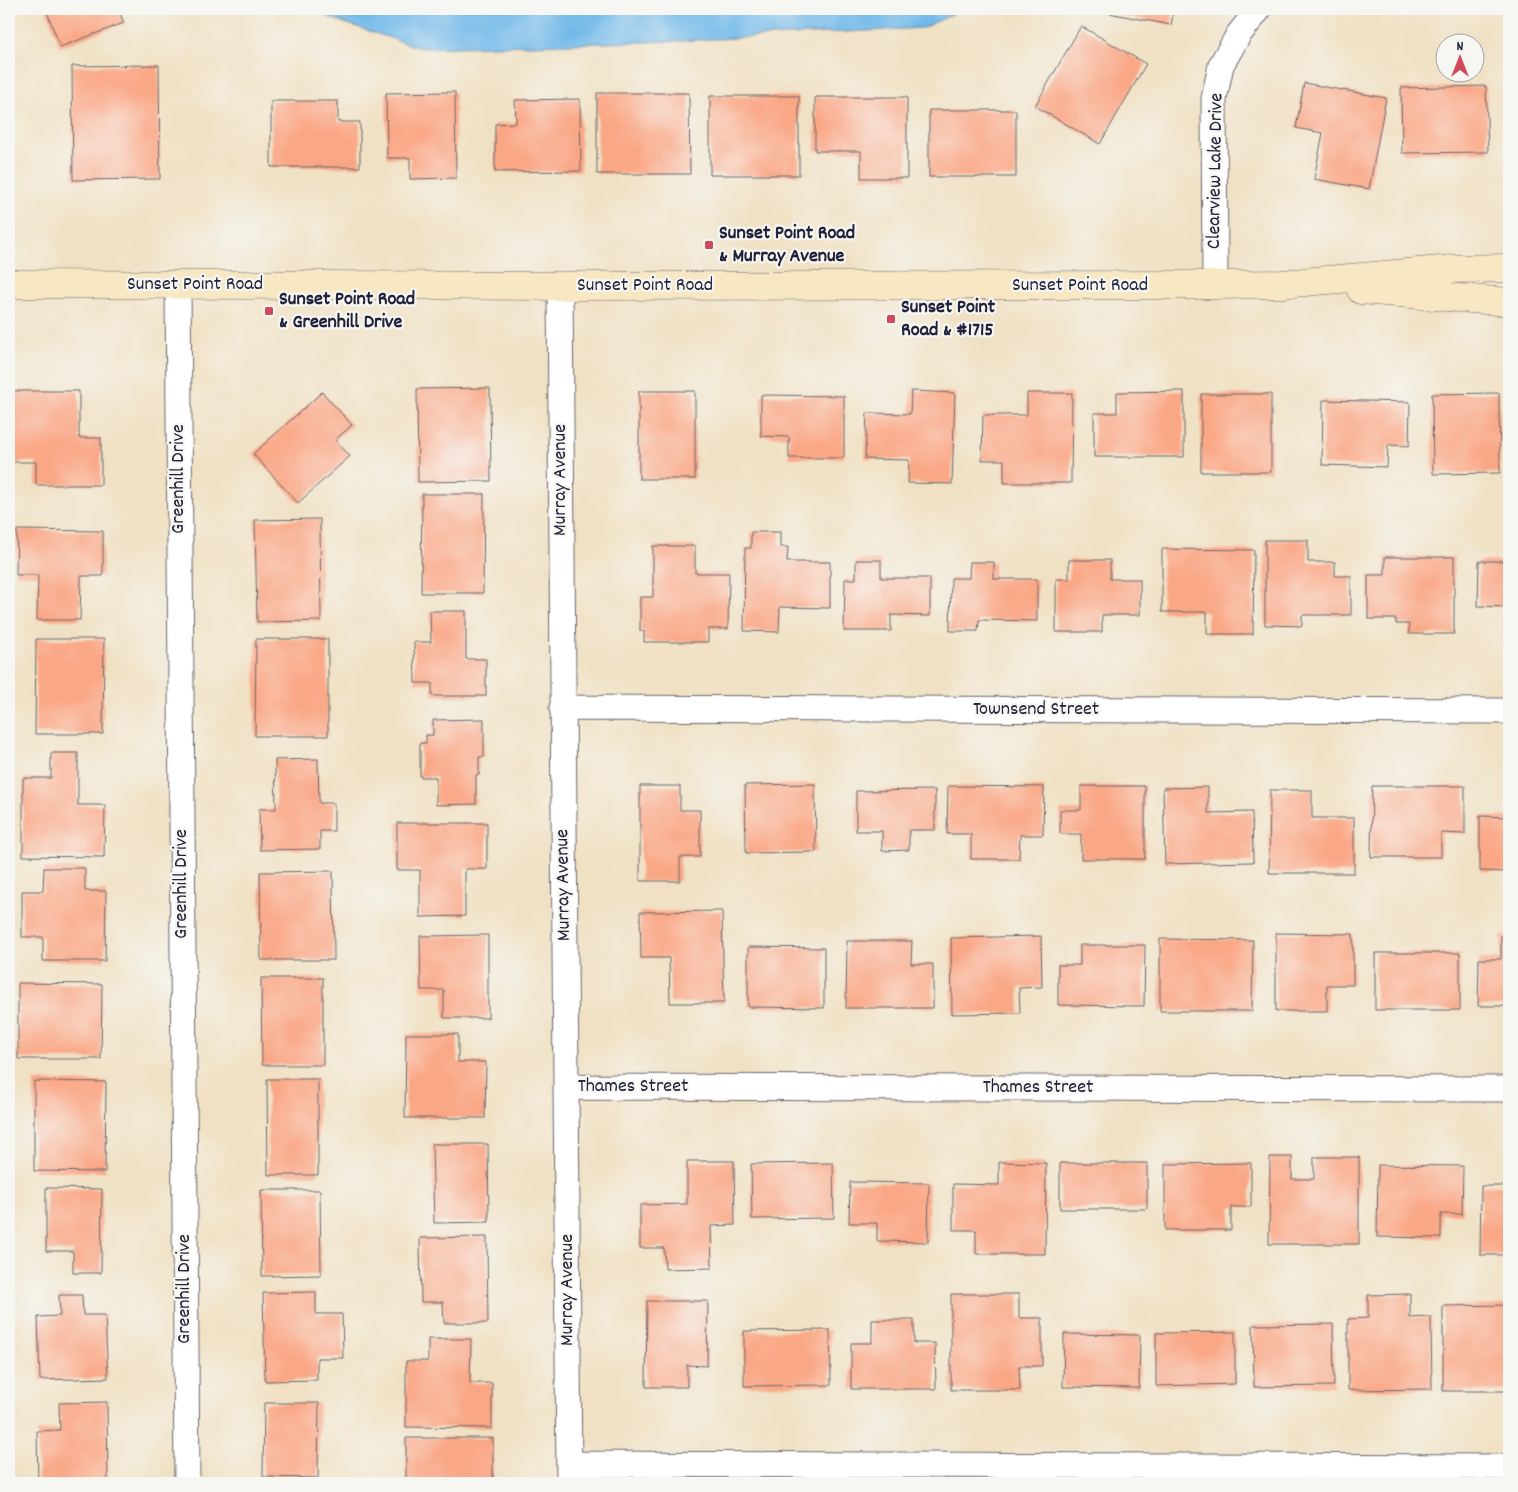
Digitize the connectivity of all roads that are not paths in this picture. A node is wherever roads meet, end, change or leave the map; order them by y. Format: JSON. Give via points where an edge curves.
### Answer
{"nodes":[{"id":1,"x":1259,"y":9,"type":"edge"},
{"id":2,"x":1509,"y":268,"type":"edge"},
{"id":3,"x":9,"y":284,"type":"edge"},
{"id":4,"x":178,"y":284,"type":"junction"},
{"id":5,"x":1282,"y":284,"type":"junction"},
{"id":6,"x":560,"y":286,"type":"junction"},
{"id":7,"x":1215,"y":286,"type":"junction"},
{"id":8,"x":1509,"y":302,"type":"edge"},
{"id":9,"x":562,"y":708,"type":"junction"},
{"id":10,"x":1509,"y":711,"type":"edge"},
{"id":11,"x":566,"y":1087,"type":"junction"},
{"id":12,"x":1509,"y":1089,"type":"edge"},
{"id":13,"x":1509,"y":1467,"type":"edge"},
{"id":14,"x":569,"y":1473,"type":"edge"},
{"id":15,"x":187,"y":1483,"type":"edge"}],
"edges":[{"from":1,"to":7,"type":"street","name":"Clearview Lake Drive","via":[[1239,34],[1221,65],[1214,99]]},
{"from":2,"to":5,"type":"main road","name":"Sunset Point Road","via":[[1452,269]]},
{"from":3,"to":4,"type":"main road","name":"Sunset Point Road"},
{"from":4,"to":6,"type":"main road","name":"Sunset Point Road"},
{"from":4,"to":15,"type":"street","name":"Greenhill Drive"},
{"from":5,"to":7,"type":"main road","name":"Sunset Point Road"},
{"from":5,"to":8,"type":"main road","name":"Sunset Point Road"},
{"from":6,"to":7,"type":"main road","name":"Sunset Point Road"},
{"from":6,"to":9,"type":"street","name":"Murray Avenue"},
{"from":9,"to":10,"type":"street","name":"Townsend Street"},
{"from":9,"to":11,"type":"street","name":"Murray Avenue"},
{"from":11,"to":12,"type":"street","name":"Thames Street"},
{"from":11,"to":14,"type":"street","name":"Murray Avenue"},
{"from":13,"to":14,"type":"street"}]}
